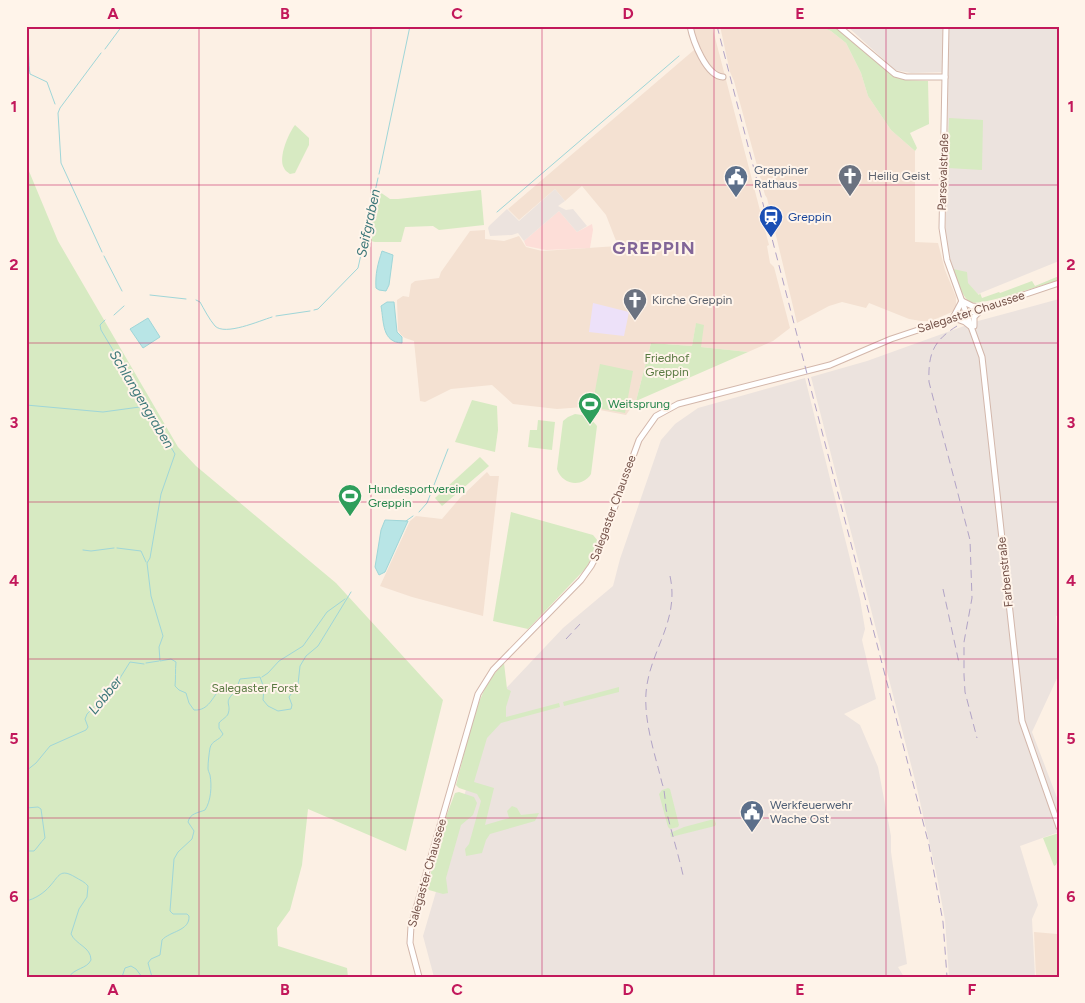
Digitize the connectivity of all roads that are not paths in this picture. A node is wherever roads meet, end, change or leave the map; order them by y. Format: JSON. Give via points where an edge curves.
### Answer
{"nodes":[{"id":1,"x":690,"y":26,"type":"edge"},
{"id":2,"x":838,"y":26,"type":"edge"},
{"id":3,"x":946,"y":26,"type":"edge"},
{"id":4,"x":723,"y":77,"type":"dead end"},
{"id":5,"x":945,"y":77,"type":"junction"},
{"id":6,"x":1059,"y":283,"type":"edge"},
{"id":7,"x":962,"y":301,"type":"junction"},
{"id":8,"x":984,"y":308,"type":"junction"},
{"id":9,"x":966,"y":313,"type":"junction"},
{"id":10,"x":954,"y":318,"type":"junction"},
{"id":11,"x":972,"y":329,"type":"junction"},
{"id":12,"x":1059,"y":827,"type":"edge"},
{"id":13,"x":418,"y":977,"type":"edge"}],
"edges":[{"from":1,"to":4,"type":"street","via":[[700,54],[710,69]]},
{"from":2,"to":5,"type":"street","via":[[895,74]]},
{"from":3,"to":5,"type":"street","name":"Parsevalstraße"},
{"from":5,"to":7,"type":"street","name":"Parsevalstraße","via":[[942,236],[946,258]]},
{"from":6,"to":8,"type":"street","name":"Salegaster Chaussee"},
{"from":7,"to":8,"type":"street"},
{"from":7,"to":9,"type":"street","name":"Parsevalstraße"},
{"from":7,"to":10,"type":"street"},
{"from":8,"to":9,"type":"street","name":"Salegaster Chaussee"},
{"from":8,"to":11,"type":"street","via":[[974,317]]},
{"from":9,"to":10,"type":"street","name":"Salegaster Chaussee"},
{"from":9,"to":11,"type":"street","name":"Farbenstraße"},
{"from":10,"to":11,"type":"street"},
{"from":10,"to":13,"type":"street","name":"Salegaster Chaussee","via":[[891,339],[834,364],[687,402],[661,412],[650,424],[639,440],[591,566],[486,679],[475,704],[411,926],[411,947]]},
{"from":11,"to":12,"type":"street","name":"Farbenstraße","via":[[982,357],[1021,719]]}]}
